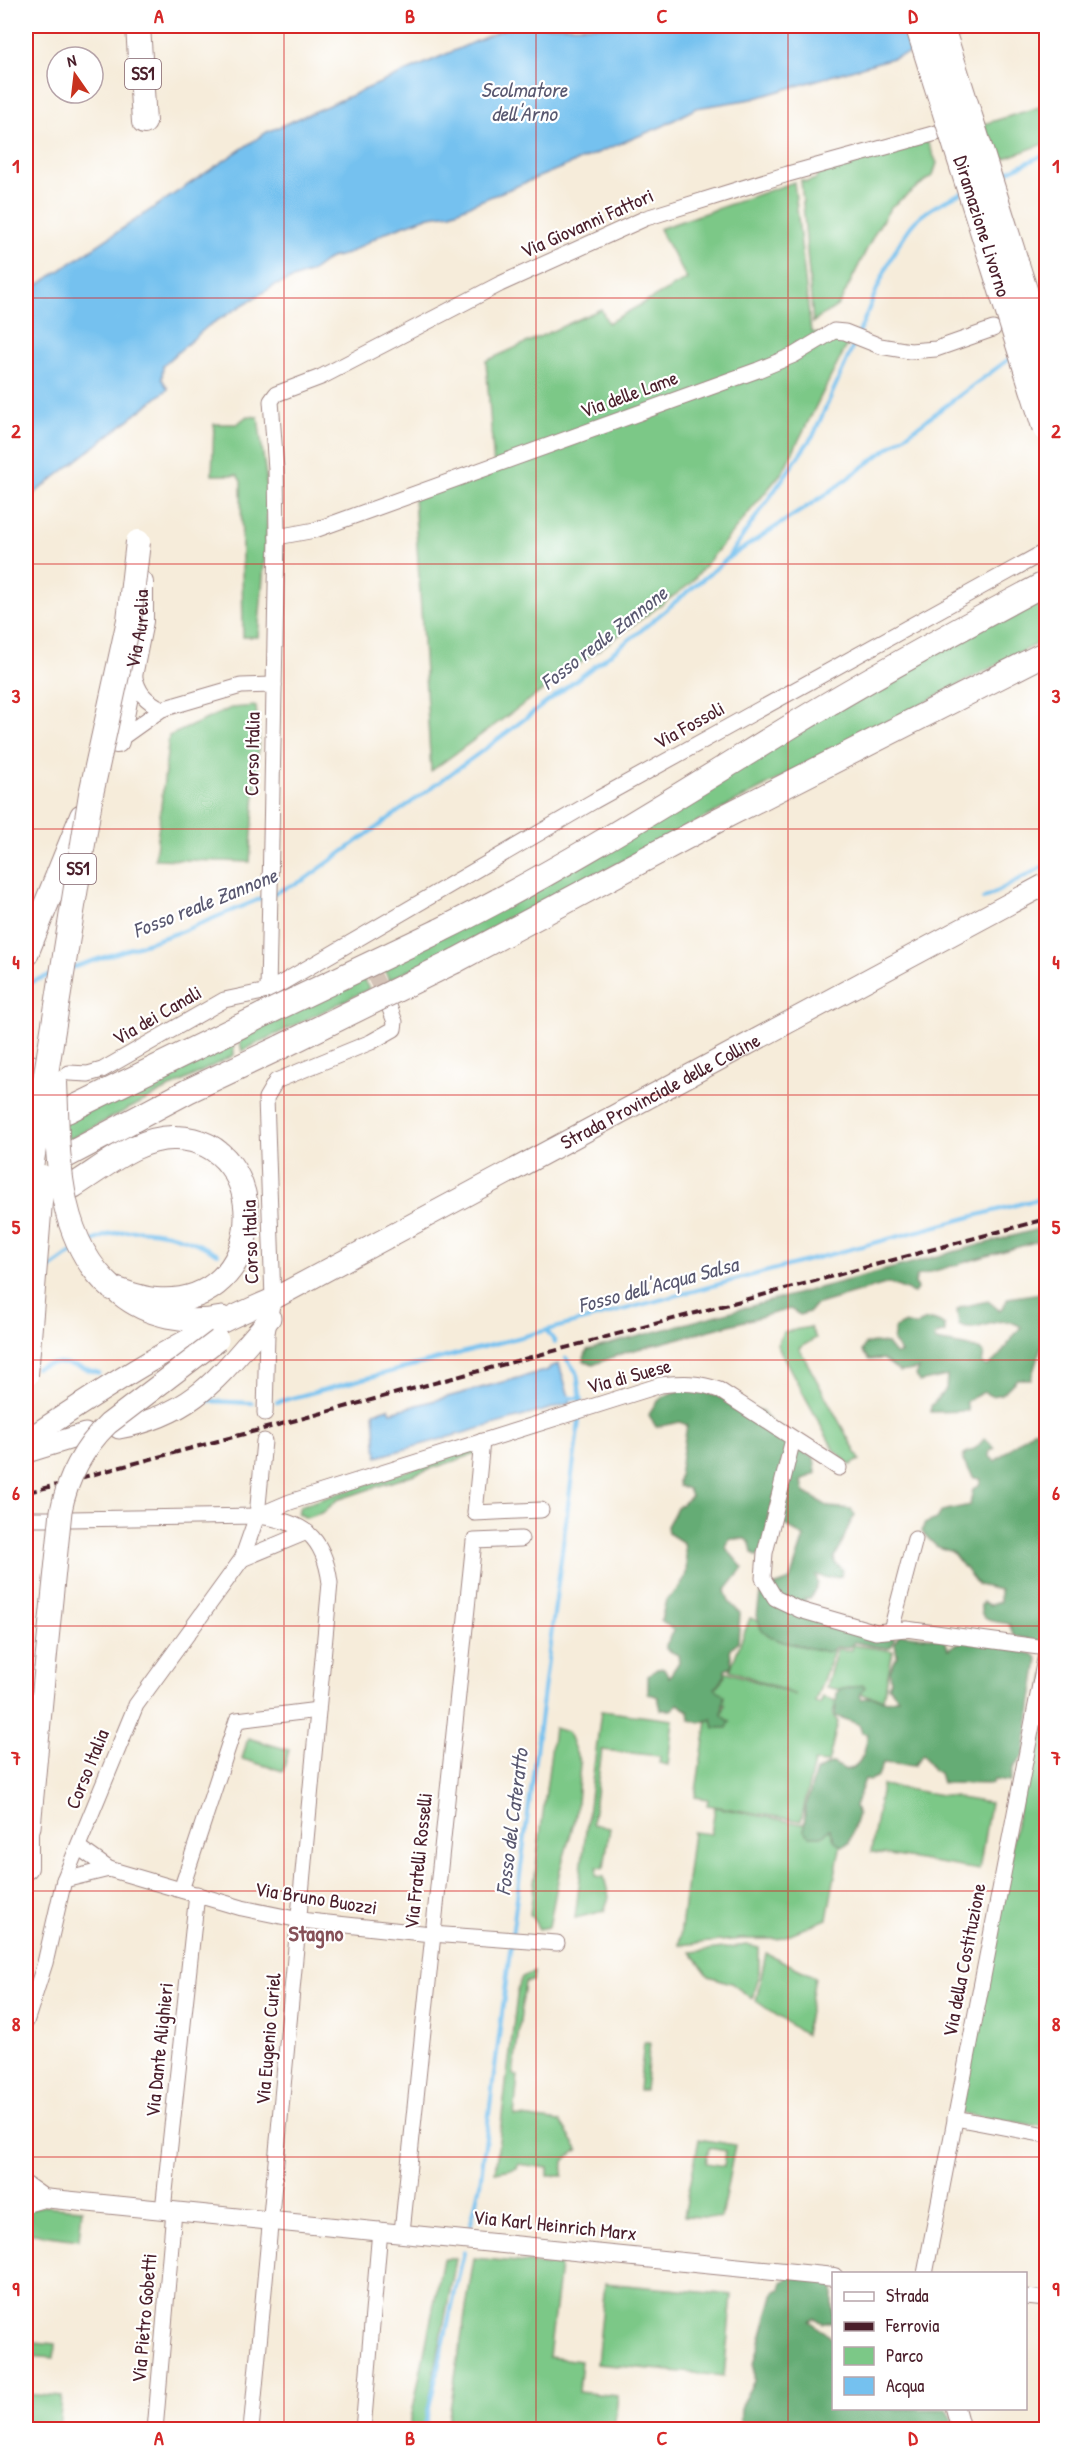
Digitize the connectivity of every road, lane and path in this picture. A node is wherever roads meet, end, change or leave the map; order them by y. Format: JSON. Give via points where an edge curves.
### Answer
{"nodes":[{"id":1,"x":138,"y":26,"type":"edge"},
{"id":2,"x":920,"y":26,"type":"edge"},
{"id":3,"x":940,"y":26,"type":"edge"},
{"id":4,"x":144,"y":122,"type":"dead end"},
{"id":5,"x":940,"y":132,"type":"dead end"},
{"id":6,"x":993,"y":329,"type":"dead end"},
{"id":7,"x":1047,"y":361,"type":"edge"},
{"id":8,"x":271,"y":401,"type":"joint"},
{"id":9,"x":1047,"y":428,"type":"edge"},
{"id":10,"x":277,"y":537,"type":"junction"},
{"id":11,"x":1047,"y":552,"type":"edge"},
{"id":12,"x":1047,"y":583,"type":"edge"},
{"id":13,"x":1047,"y":653,"type":"edge"},
{"id":14,"x":132,"y":668,"type":"junction"},
{"id":15,"x":274,"y":685,"type":"junction"},
{"id":16,"x":162,"y":709,"type":"junction"},
{"id":17,"x":117,"y":741,"type":"junction"},
{"id":18,"x":91,"y":794,"type":"junction"},
{"id":19,"x":1047,"y":884,"type":"edge"},
{"id":20,"x":26,"y":954,"type":"edge"},
{"id":21,"x":266,"y":1003,"type":"junction"},
{"id":22,"x":389,"y":1006,"type":"tunnel mouth"},
{"id":23,"x":62,"y":1078,"type":"junction"},
{"id":24,"x":67,"y":1111,"type":"dead end"},
{"id":25,"x":66,"y":1156,"type":"dead end"},
{"id":26,"x":42,"y":1194,"type":"edge"},
{"id":27,"x":112,"y":1288,"type":"junction"},
{"id":28,"x":271,"y":1309,"type":"junction"},
{"id":29,"x":238,"y":1314,"type":"junction"},
{"id":30,"x":26,"y":1375,"type":"edge"},
{"id":31,"x":265,"y":1413,"type":"dead end"},
{"id":32,"x":119,"y":1428,"type":"dead end"},
{"id":33,"x":85,"y":1434,"type":"dead end"},
{"id":34,"x":794,"y":1439,"type":"junction"},
{"id":35,"x":482,"y":1441,"type":"junction"},
{"id":36,"x":264,"y":1442,"type":"dead end"},
{"id":37,"x":839,"y":1468,"type":"dead end"},
{"id":38,"x":541,"y":1510,"type":"dead end"},
{"id":39,"x":257,"y":1516,"type":"junction"},
{"id":40,"x":32,"y":1519,"type":"dead end"},
{"id":41,"x":50,"y":1519,"type":"dead end"},
{"id":42,"x":70,"y":1519,"type":"dead end"},
{"id":43,"x":307,"y":1532,"type":"junction"},
{"id":44,"x":521,"y":1539,"type":"dead end"},
{"id":45,"x":915,"y":1539,"type":"dead end"},
{"id":46,"x":242,"y":1559,"type":"junction"},
{"id":47,"x":891,"y":1630,"type":"junction"},
{"id":48,"x":1047,"y":1648,"type":"edge"},
{"id":49,"x":1047,"y":1654,"type":"edge"},
{"id":50,"x":318,"y":1710,"type":"junction"},
{"id":51,"x":26,"y":1809,"type":"edge"},
{"id":52,"x":78,"y":1847,"type":"junction"},
{"id":53,"x":27,"y":1860,"type":"edge"},
{"id":54,"x":109,"y":1869,"type":"junction"},
{"id":55,"x":64,"y":1880,"type":"junction"},
{"id":56,"x":181,"y":1890,"type":"junction"},
{"id":57,"x":197,"y":1894,"type":"junction"},
{"id":58,"x":300,"y":1920,"type":"junction"},
{"id":59,"x":431,"y":1934,"type":"junction"},
{"id":60,"x":557,"y":1943,"type":"dead end"},
{"id":61,"x":26,"y":2022,"type":"edge"},
{"id":62,"x":955,"y":2118,"type":"junction"},
{"id":63,"x":1047,"y":2135,"type":"edge"},
{"id":64,"x":26,"y":2186,"type":"edge"},
{"id":65,"x":34,"y":2201,"type":"edge"},
{"id":66,"x":169,"y":2210,"type":"junction"},
{"id":67,"x":272,"y":2220,"type":"junction"},
{"id":68,"x":380,"y":2230,"type":"junction"},
{"id":69,"x":402,"y":2232,"type":"junction"},
{"id":70,"x":926,"y":2272,"type":"edge"},
{"id":71,"x":832,"y":2277,"type":"edge"},
{"id":72,"x":1027,"y":2297,"type":"edge"},
{"id":73,"x":1047,"y":2300,"type":"edge"},
{"id":74,"x":955,"y":2410,"type":"edge"},
{"id":75,"x":155,"y":2430,"type":"edge"},
{"id":76,"x":251,"y":2430,"type":"edge"},
{"id":77,"x":363,"y":2430,"type":"edge"},
{"id":78,"x":961,"y":2430,"type":"edge"}],
"edges":[{"from":1,"to":4,"type":"main road","number":"SS1"},
{"from":2,"to":9,"type":"highway","name":"Diramazione Livorno","bridge":true},
{"from":3,"to":7,"type":"highway","name":"Diramazione Livorno","bridge":true},
{"from":5,"to":8,"type":"street","name":"Via Giovanni Fattori","via":[[646,218],[500,284],[321,377],[276,394]]},
{"from":6,"to":10,"type":"street","name":"Via delle Lame","via":[[936,349],[910,351],[880,346],[845,332],[827,334],[794,355],[758,370],[315,530]]},
{"from":8,"to":10,"type":"street","name":"Corso Italia"},
{"from":10,"to":15,"type":"street","name":"Corso Italia"},
{"from":11,"to":21,"type":"street","name":"Via Fossoli","via":[[594,801],[389,919],[359,948]]},
{"from":12,"to":21,"type":"main road","bridge":true,"via":[[795,724],[502,900],[439,931]]},
{"from":13,"to":25,"type":"main road","bridge":true,"via":[[720,819],[455,961],[188,1091]]},
{"from":14,"to":16,"type":"street","via":[[142,696]]},
{"from":14,"to":17,"type":"main road","name":"Via Aurelia","number":"SS1"},
{"from":14,"to":18,"type":"main road","name":"Via Aurelia","number":"SS1","bridge":true,"via":[[141,621],[138,542],[129,620]]},
{"from":15,"to":16,"type":"street","via":[[241,686]]},
{"from":15,"to":21,"type":"street","name":"Corso Italia"},
{"from":16,"to":17,"type":"street"},
{"from":17,"to":23,"type":"main road","name":"Via Aurelia","number":"SS1","via":[[84,902]]},
{"from":18,"to":20,"type":"main road","bridge":true},
{"from":18,"to":26,"type":"main road","name":"Via Aurelia","number":"SS1","bridge":true},
{"from":19,"to":28,"type":"main road","name":"Strada Provinciale delle Colline"},
{"from":21,"to":23,"type":"street","name":"Via dei Canali","via":[[224,1000],[102,1070]]},
{"from":21,"to":24,"type":"main road"},
{"from":22,"to":28,"type":"street","name":"Corso Italia","via":[[394,1029],[276,1081],[269,1089],[266,1098]]},
{"from":23,"to":27,"type":"main road","bridge":true,"via":[[60,1167],[72,1227],[90,1267]]},
{"from":23,"to":30,"type":"main road","name":"Via Aurelia","number":"SS1","bridge":true,"via":[[45,1153]]},
{"from":26,"to":27,"type":"main road","via":[[137,1147],[174,1137],[199,1143],[229,1166],[245,1196],[248,1225],[230,1271],[212,1286],[172,1300],[155,1300]]},
{"from":27,"to":29,"type":"main road","via":[[131,1304],[161,1317],[196,1319]]},
{"from":28,"to":29,"type":"main road"},
{"from":28,"to":31,"type":"street","name":"Corso Italia"},
{"from":28,"to":32,"type":"main road","via":[[228,1369],[188,1402],[163,1416]]},
{"from":28,"to":53,"type":"main road","bridge":true,"via":[[218,1340],[103,1429],[71,1479],[61,1511]]},
{"from":29,"to":33,"type":"main road","via":[[146,1363],[30,1445]]},
{"from":34,"to":35,"type":"street","name":"Via di Suese","via":[[719,1390],[693,1383],[661,1385]]},
{"from":34,"to":37,"type":"street","name":"Via di Suese"},
{"from":34,"to":47,"type":"street","via":[[765,1553],[763,1578],[775,1598],[800,1610],[876,1632]]},
{"from":35,"to":38,"type":"street","via":[[475,1512]]},
{"from":35,"to":39,"type":"street","name":"Via di Suese"},
{"from":36,"to":39,"type":"street","name":"Corso Italia"},
{"from":39,"to":42,"type":"street"},
{"from":39,"to":43,"type":"street","name":"Via Eugenio Curiel","via":[[285,1519]]},
{"from":39,"to":46,"type":"street","name":"Corso Italia"},
{"from":40,"to":41,"type":"street"},
{"from":43,"to":46,"type":"street"},
{"from":43,"to":50,"type":"street","name":"Via Eugenio Curiel","via":[[322,1550],[330,1582]]},
{"from":44,"to":59,"type":"street","name":"Via Fratelli Rosselli","via":[[474,1541]]},
{"from":45,"to":47,"type":"street"},
{"from":46,"to":52,"type":"street","name":"Corso Italia","via":[[136,1705]]},
{"from":47,"to":48,"type":"street"},
{"from":49,"to":62,"type":"street","name":"Via della Costituzione"},
{"from":50,"to":56,"type":"street","via":[[237,1720]]},
{"from":50,"to":58,"type":"street","name":"Via Eugenio Curiel"},
{"from":51,"to":53,"type":"main road"},
{"from":52,"to":54,"type":"street","name":"Via Bruno Buozzi"},
{"from":52,"to":55,"type":"street","name":"Corso Italia"},
{"from":54,"to":55,"type":"street","name":"Via Bruno Buozzi"},
{"from":54,"to":56,"type":"street","name":"Via Bruno Buozzi"},
{"from":55,"to":61,"type":"street","name":"Corso Italia","via":[[45,1963]]},
{"from":56,"to":57,"type":"street","name":"Via Bruno Buozzi"},
{"from":57,"to":58,"type":"street","name":"Via Bruno Buozzi"},
{"from":57,"to":66,"type":"street","name":"Via Dante Alighieri"},
{"from":58,"to":59,"type":"street","name":"Via Bruno Buozzi"},
{"from":58,"to":67,"type":"street","name":"Via Eugenio Curiel"},
{"from":59,"to":60,"type":"street","name":"Via Bruno Buozzi"},
{"from":59,"to":69,"type":"street","name":"Via Fratelli Rosselli"},
{"from":62,"to":63,"type":"street"},
{"from":62,"to":70,"type":"street","name":"Via della Costituzione"},
{"from":64,"to":65,"type":"street"},
{"from":65,"to":66,"type":"street","name":"Via Karl Heinrich Marx"},
{"from":66,"to":67,"type":"street","name":"Via Karl Heinrich Marx"},
{"from":66,"to":75,"type":"street","name":"Via Pietro Gobetti"},
{"from":67,"to":68,"type":"street","name":"Via Karl Heinrich Marx"},
{"from":67,"to":76,"type":"street","name":"Via Eugenio Curiel"},
{"from":68,"to":69,"type":"street","name":"Via Karl Heinrich Marx"},
{"from":68,"to":77,"type":"street"},
{"from":69,"to":71,"type":"street","name":"Via Karl Heinrich Marx"},
{"from":72,"to":73,"type":"street"},
{"from":74,"to":78,"type":"street"}]}
